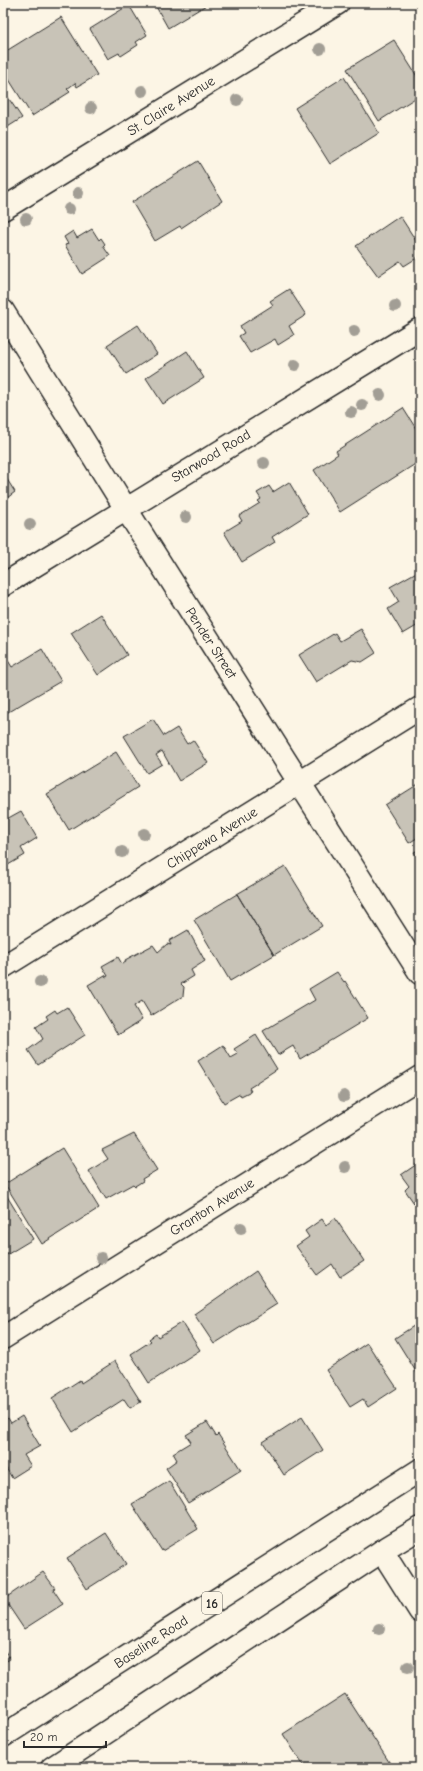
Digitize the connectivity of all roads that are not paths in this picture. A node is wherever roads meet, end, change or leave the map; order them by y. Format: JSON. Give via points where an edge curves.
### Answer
{"nodes":[{"id":1,"x":338,"y":3,"type":"edge"},
{"id":2,"x":3,"y":209,"type":"edge"},
{"id":3,"x":3,"y":311,"type":"edge"},
{"id":4,"x":420,"y":329,"type":"edge"},
{"id":5,"x":126,"y":509,"type":"junction"},
{"id":6,"x":3,"y":585,"type":"edge"},
{"id":7,"x":420,"y":708,"type":"edge"},
{"id":8,"x":300,"y":783,"type":"junction"},
{"id":9,"x":3,"y":967,"type":"edge"},
{"id":10,"x":420,"y":974,"type":"edge"},
{"id":11,"x":420,"y":1077,"type":"edge"},
{"id":12,"x":3,"y":1338,"type":"edge"},
{"id":13,"x":420,"y":1470,"type":"edge"},
{"id":14,"x":420,"y":1528,"type":"edge"},
{"id":15,"x":382,"y":1551,"type":"junction"},
{"id":16,"x":420,"y":1611,"type":"edge"},
{"id":17,"x":3,"y":1736,"type":"edge"},
{"id":18,"x":52,"y":1768,"type":"edge"}],
"edges":[{"from":1,"to":2,"type":"street","name":"St. Claire Avenue"},
{"from":3,"to":5,"type":"street","name":"Pender Street"},
{"from":4,"to":5,"type":"street","name":"Starwood Road"},
{"from":5,"to":6,"type":"street","name":"Starwood Road"},
{"from":5,"to":8,"type":"street","name":"Pender Street"},
{"from":7,"to":8,"type":"street","name":"Chippewa Avenue"},
{"from":8,"to":9,"type":"street","name":"Chippewa Avenue"},
{"from":8,"to":10,"type":"street","name":"Pender Street"},
{"from":11,"to":12,"type":"street","name":"Granton Avenue"},
{"from":13,"to":17,"type":"street","name":"Baseline Road","number":"16"},
{"from":14,"to":15,"type":"street"},
{"from":15,"to":16,"type":"street"},
{"from":15,"to":18,"type":"street"}]}
